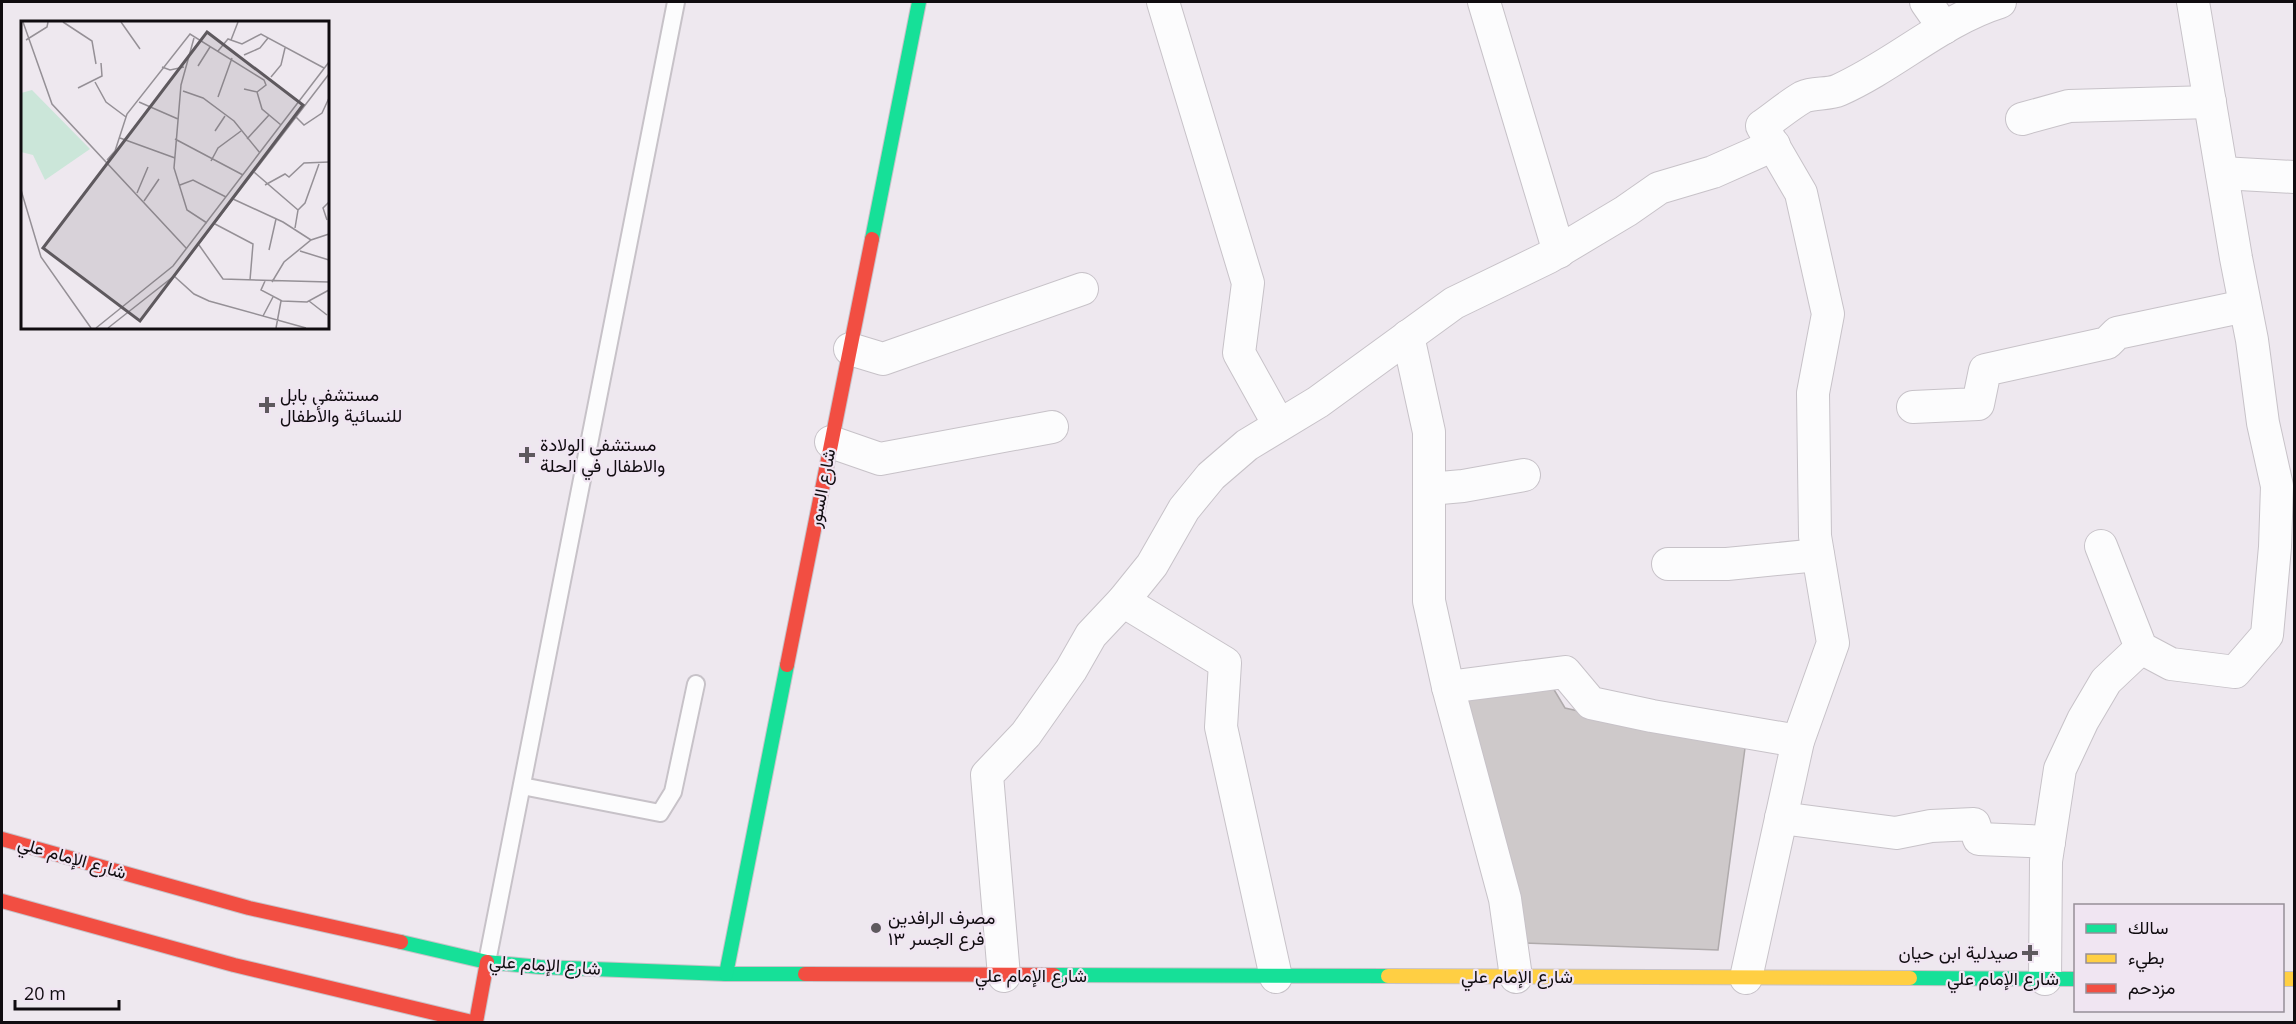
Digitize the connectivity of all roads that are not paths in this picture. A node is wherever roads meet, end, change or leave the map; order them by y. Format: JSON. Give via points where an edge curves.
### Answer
{"nodes":[{"id":1,"x":676,"y":2,"type":"edge"},
{"id":2,"x":919,"y":2,"type":"edge"},
{"id":3,"x":1163,"y":2,"type":"edge"},
{"id":4,"x":1484,"y":2,"type":"edge"},
{"id":5,"x":1926,"y":2,"type":"edge"},
{"id":6,"x":2001,"y":2,"type":"edge"},
{"id":7,"x":2193,"y":2,"type":"edge"},
{"id":8,"x":1944,"y":28,"type":"junction"},
{"id":9,"x":2210,"y":102,"type":"junction"},
{"id":10,"x":2022,"y":119,"type":"dead end"},
{"id":11,"x":1774,"y":145,"type":"junction"},
{"id":12,"x":2222,"y":173,"type":"junction"},
{"id":13,"x":2295,"y":177,"type":"edge"},
{"id":14,"x":1558,"y":252,"type":"junction"},
{"id":15,"x":1082,"y":289,"type":"dead end"},
{"id":16,"x":2246,"y":306,"type":"junction"},
{"id":17,"x":1408,"y":336,"type":"junction"},
{"id":18,"x":850,"y":349,"type":"junction"},
{"id":19,"x":1913,"y":407,"type":"dead end"},
{"id":20,"x":1280,"y":425,"type":"junction"},
{"id":21,"x":1052,"y":427,"type":"dead end"},
{"id":22,"x":831,"y":442,"type":"junction"},
{"id":23,"x":1524,"y":475,"type":"dead end"},
{"id":24,"x":1429,"y":489,"type":"junction"},
{"id":25,"x":2102,"y":546,"type":"dead end"},
{"id":26,"x":1818,"y":555,"type":"junction"},
{"id":27,"x":1668,"y":564,"type":"dead end"},
{"id":28,"x":1123,"y":601,"type":"junction"},
{"id":29,"x":2141,"y":648,"type":"junction"},
{"id":30,"x":696,"y":684,"type":"dead end"},
{"id":31,"x":1448,"y":687,"type":"junction"},
{"id":32,"x":1798,"y":741,"type":"junction"},
{"id":33,"x":522,"y":786,"type":"junction"},
{"id":34,"x":1781,"y":818,"type":"junction"},
{"id":35,"x":2,"y":839,"type":"edge"},
{"id":36,"x":2049,"y":842,"type":"junction"},
{"id":37,"x":2,"y":901,"type":"edge"},
{"id":38,"x":487,"y":962,"type":"junction"},
{"id":39,"x":726,"y":974,"type":"junction"},
{"id":40,"x":1004,"y":976,"type":"junction"},
{"id":41,"x":1276,"y":977,"type":"junction"},
{"id":42,"x":1516,"y":977,"type":"junction"},
{"id":43,"x":1746,"y":978,"type":"junction"},
{"id":44,"x":2045,"y":978,"type":"junction"},
{"id":45,"x":2074,"y":979,"type":"edge"},
{"id":46,"x":474,"y":1023,"type":"edge"}],
"edges":[{"from":1,"to":33,"type":"lane"},
{"from":2,"to":18,"type":"main road","name":"شارع السور"},
{"from":3,"to":20,"type":"street","via":[[1248,283],[1239,353]]},
{"from":4,"to":14,"type":"street"},
{"from":5,"to":8,"type":"street"},
{"from":6,"to":8,"type":"street"},
{"from":7,"to":9,"type":"street"},
{"from":8,"to":11,"type":"street","via":[[1837,92],[1805,96],[1762,126]]},
{"from":9,"to":10,"type":"street","via":[[2069,106]]},
{"from":9,"to":12,"type":"street"},
{"from":11,"to":14,"type":"street","via":[[1713,172],[1659,188]]},
{"from":11,"to":26,"type":"street","via":[[1801,193],[1828,314],[1813,393]]},
{"from":12,"to":13,"type":"street"},
{"from":12,"to":16,"type":"street"},
{"from":14,"to":17,"type":"street","via":[[1454,303]]},
{"from":15,"to":18,"type":"street","via":[[883,359]]},
{"from":16,"to":19,"type":"street","via":[[2116,333],[2107,343],[1985,370],[1978,404]]},
{"from":16,"to":29,"type":"street","via":[[2263,423],[2277,486],[2267,635],[2235,672],[2171,664]]},
{"from":17,"to":20,"type":"street"},
{"from":17,"to":24,"type":"street","via":[[1429,432]]},
{"from":18,"to":22,"type":"main road","name":"شارع السور"},
{"from":20,"to":28,"type":"street","via":[[1247,445],[1211,476],[1184,509],[1152,564]]},
{"from":21,"to":22,"type":"street","via":[[880,459]]},
{"from":22,"to":39,"type":"main road","name":"شارع السور"},
{"from":23,"to":24,"type":"street"},
{"from":24,"to":31,"type":"street","via":[[1429,601]]},
{"from":25,"to":29,"type":"street"},
{"from":26,"to":27,"type":"street","via":[[1726,564]]},
{"from":26,"to":32,"type":"street","via":[[1833,643]]},
{"from":28,"to":40,"type":"street","via":[[1091,635],[1026,734],[987,774]]},
{"from":28,"to":41,"type":"street","via":[[1225,663],[1221,727]]},
{"from":29,"to":36,"type":"street","via":[[2106,681],[2083,720],[2060,769]]},
{"from":30,"to":33,"type":"lane","via":[[673,792],[660,813]]},
{"from":31,"to":32,"type":"street","via":[[1565,672],[1592,703]]},
{"from":31,"to":42,"type":"street","via":[[1505,899]]},
{"from":32,"to":34,"type":"street"},
{"from":33,"to":38,"type":"lane"},
{"from":34,"to":36,"type":"street","via":[[1896,833],[1974,824],[1979,839]]},
{"from":34,"to":43,"type":"street"},
{"from":35,"to":38,"type":"main road","name":"شارع الإمام علي","via":[[249,908]]},
{"from":36,"to":44,"type":"street"},
{"from":37,"to":46,"type":"main road","via":[[234,965]]},
{"from":38,"to":39,"type":"main road","name":"شارع الإمام علي"},
{"from":38,"to":46,"type":"main road"},
{"from":39,"to":40,"type":"main road","name":"شارع الإمام علي"},
{"from":40,"to":41,"type":"main road","name":"شارع الإمام علي"},
{"from":41,"to":42,"type":"main road","name":"شارع الإمام علي"},
{"from":42,"to":43,"type":"main road","name":"شارع الإمام علي"},
{"from":43,"to":44,"type":"main road","name":"شارع الإمام علي"},
{"from":44,"to":45,"type":"main road","name":"شارع الإمام علي"}]}
